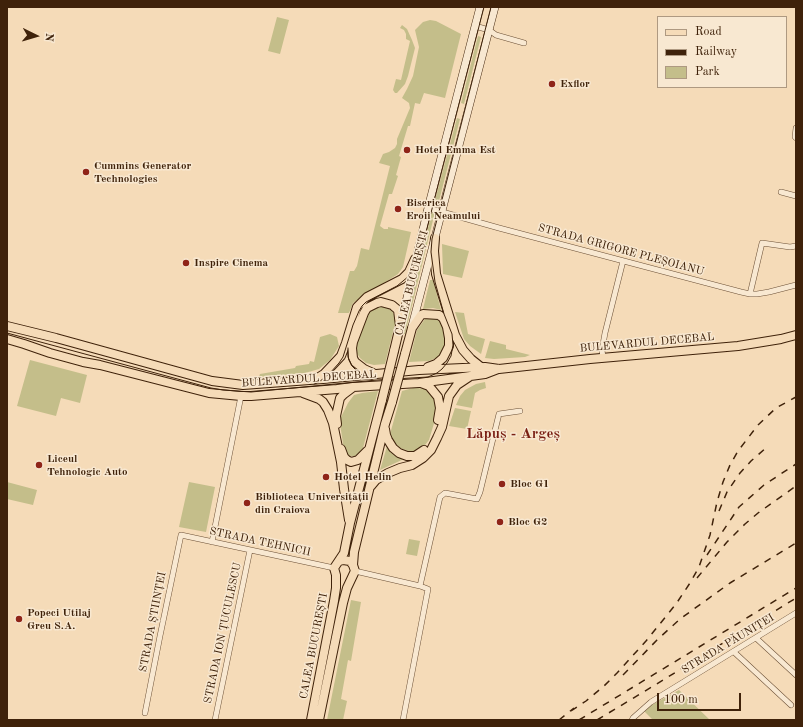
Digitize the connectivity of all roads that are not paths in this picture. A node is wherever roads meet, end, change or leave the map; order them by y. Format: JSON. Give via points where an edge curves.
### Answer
{"nodes":[{"id":1,"x":480,"y":7,"type":"edge"},
{"id":2,"x":495,"y":7,"type":"edge"},
{"id":3,"x":475,"y":26,"type":"junction"},
{"id":4,"x":489,"y":30,"type":"junction"},
{"id":5,"x":524,"y":43,"type":"dead end"},
{"id":6,"x":796,"y":128,"type":"edge"},
{"id":7,"x":796,"y":138,"type":"edge"},
{"id":8,"x":781,"y":192,"type":"dead end"},
{"id":9,"x":796,"y":196,"type":"edge"},
{"id":10,"x":428,"y":208,"type":"junction"},
{"id":11,"x":442,"y":211,"type":"junction"},
{"id":12,"x":435,"y":238,"type":"junction"},
{"id":13,"x":796,"y":246,"type":"edge"},
{"id":14,"x":415,"y":260,"type":"junction"},
{"id":15,"x":624,"y":261,"type":"junction"},
{"id":16,"x":796,"y":285,"type":"edge"},
{"id":17,"x":750,"y":294,"type":"junction"},
{"id":18,"x":7,"y":326,"type":"edge"},
{"id":19,"x":400,"y":326,"type":"junction"},
{"id":20,"x":412,"y":328,"type":"junction"},
{"id":21,"x":796,"y":335,"type":"edge"},
{"id":22,"x":7,"y":339,"type":"edge"},
{"id":23,"x":603,"y":358,"type":"junction"},
{"id":24,"x":481,"y":367,"type":"junction"},
{"id":25,"x":499,"y":369,"type":"junction"},
{"id":26,"x":420,"y":370,"type":"junction"},
{"id":27,"x":376,"y":374,"type":"junction"},
{"id":28,"x":472,"y":376,"type":"junction"},
{"id":29,"x":315,"y":380,"type":"junction"},
{"id":30,"x":419,"y":382,"type":"junction"},
{"id":31,"x":353,"y":387,"type":"junction"},
{"id":32,"x":298,"y":392,"type":"junction"},
{"id":33,"x":241,"y":396,"type":"junction"},
{"id":34,"x":520,"y":411,"type":"dead end"},
{"id":35,"x":385,"y":424,"type":"junction"},
{"id":36,"x":368,"y":449,"type":"junction"},
{"id":37,"x":370,"y":487,"type":"junction"},
{"id":38,"x":350,"y":523,"type":"junction"},
{"id":39,"x":181,"y":535,"type":"joint"},
{"id":40,"x":212,"y":542,"type":"junction"},
{"id":41,"x":250,"y":550,"type":"junction"},
{"id":42,"x":336,"y":568,"type":"junction"},
{"id":43,"x":353,"y":571,"type":"junction"},
{"id":44,"x":420,"y":586,"type":"junction"},
{"id":45,"x":796,"y":614,"type":"edge"},
{"id":46,"x":756,"y":638,"type":"junction"},
{"id":47,"x":734,"y":652,"type":"junction"},
{"id":48,"x":796,"y":675,"type":"edge"},
{"id":49,"x":791,"y":705,"type":"dead end"},
{"id":50,"x":145,"y":713,"type":"dead end"},
{"id":51,"x":215,"y":720,"type":"edge"},
{"id":52,"x":310,"y":720,"type":"edge"},
{"id":53,"x":319,"y":720,"type":"edge"},
{"id":54,"x":403,"y":720,"type":"edge"},
{"id":55,"x":632,"y":720,"type":"edge"}],
"edges":[{"from":1,"to":3,"type":"main road","name":"CALEA BUCUREȘTI"},
{"from":2,"to":4,"type":"main road","name":"CALEA BUCUREȘTI"},
{"from":3,"to":4,"type":"street"},
{"from":3,"to":10,"type":"main road","name":"CALEA BUCUREȘTI"},
{"from":4,"to":5,"type":"street","via":[[496,35]]},
{"from":4,"to":11,"type":"main road","name":"CALEA BUCUREȘTI"},
{"from":6,"to":7,"type":"street"},
{"from":8,"to":9,"type":"street"},
{"from":10,"to":11,"type":"street","name":"STRADA GRIGORE PLEȘOIANU"},
{"from":10,"to":14,"type":"main road","name":"CALEA BUCUREȘTI"},
{"from":11,"to":12,"type":"main road","name":"CALEA BUCUREȘTI"},
{"from":11,"to":15,"type":"street","name":"STRADA GRIGORE PLEȘOIANU"},
{"from":12,"to":20,"type":"main road","name":"CALEA BUCUREȘTI"},
{"from":12,"to":24,"type":"main road","via":[[436,274],[455,335],[463,350]]},
{"from":13,"to":17,"type":"street","via":[[762,243]]},
{"from":14,"to":19,"type":"main road","name":"CALEA BUCUREȘTI"},
{"from":14,"to":29,"type":"main road","via":[[402,279],[367,297],[357,307],[341,356]]},
{"from":15,"to":17,"type":"street","name":"STRADA GRIGORE PLEȘOIANU"},
{"from":15,"to":23,"type":"street","via":[[605,334]]},
{"from":16,"to":17,"type":"street","name":"STRADA GRIGORE PLEȘOIANU"},
{"from":18,"to":29,"type":"main road","name":"BULEVARDUL DECEBAL","via":[[212,381],[243,385]]},
{"from":19,"to":27,"type":"main road","via":[[398,310],[386,302],[372,305],[364,313],[352,348],[353,358],[364,369]]},
{"from":19,"to":36,"type":"main road","name":"CALEA BUCUREȘTI","bridge":true},
{"from":20,"to":26,"type":"main road","via":[[423,314],[439,314],[447,327],[449,346],[443,358],[436,364]]},
{"from":20,"to":35,"type":"main road","name":"CALEA BUCUREȘTI","bridge":true},
{"from":21,"to":23,"type":"main road","name":"BULEVARDUL DECEBAL","via":[[738,346]]},
{"from":22,"to":33,"type":"main road","name":"BULEVARDUL DECEBAL","via":[[83,362],[210,393]]},
{"from":23,"to":25,"type":"main road","name":"BULEVARDUL DECEBAL"},
{"from":24,"to":25,"type":"main road","name":"BULEVARDUL DECEBAL"},
{"from":24,"to":26,"type":"main road","name":"BULEVARDUL DECEBAL"},
{"from":25,"to":28,"type":"main road","name":"BULEVARDUL DECEBAL"},
{"from":26,"to":27,"type":"main road","name":"BULEVARDUL DECEBAL"},
{"from":27,"to":29,"type":"main road","name":"BULEVARDUL DECEBAL"},
{"from":28,"to":30,"type":"main road","name":"BULEVARDUL DECEBAL"},
{"from":28,"to":37,"type":"main road","via":[[457,385],[449,396],[442,427],[431,450],[412,465],[376,480]]},
{"from":30,"to":31,"type":"main road","name":"BULEVARDUL DECEBAL"},
{"from":30,"to":35,"type":"main road","via":[[429,386],[438,397],[440,408],[439,420],[429,445],[415,456],[399,453],[388,440]]},
{"from":31,"to":32,"type":"main road","name":"BULEVARDUL DECEBAL"},
{"from":31,"to":36,"type":"main road","via":[[340,398],[336,416],[342,453],[351,462],[364,456]]},
{"from":32,"to":33,"type":"main road","name":"BULEVARDUL DECEBAL"},
{"from":32,"to":38,"type":"main road","via":[[319,399],[328,410],[333,423]]},
{"from":33,"to":40,"type":"street"},
{"from":34,"to":44,"type":"street","via":[[499,414],[477,499],[445,493],[440,496]]},
{"from":35,"to":37,"type":"main road","name":"CALEA BUCUREȘTI"},
{"from":36,"to":38,"type":"main road","name":"CALEA BUCUREȘTI"},
{"from":37,"to":43,"type":"main road","name":"CALEA BUCUREȘTI","via":[[354,552]]},
{"from":38,"to":42,"type":"main road","name":"CALEA BUCUREȘTI","via":[[344,553]]},
{"from":39,"to":40,"type":"street","name":"STRADA TEHNICII"},
{"from":39,"to":50,"type":"street","name":"STRADA ȘTIINȚEI"},
{"from":40,"to":41,"type":"street","name":"STRADA TEHNICII"},
{"from":41,"to":42,"type":"street","name":"STRADA TEHNICII"},
{"from":41,"to":51,"type":"street","name":"STRADA ION ȚUCULESCU"},
{"from":42,"to":43,"type":"main road","via":[[343,560],[348,560]]},
{"from":42,"to":43,"type":"main road","via":[[342,580],[346,580]]},
{"from":42,"to":52,"type":"main road","name":"CALEA BUCUREȘTI","via":[[334,601]]},
{"from":43,"to":44,"type":"street"},
{"from":43,"to":53,"type":"main road","name":"CALEA BUCUREȘTI","via":[[343,603]]},
{"from":44,"to":54,"type":"street","via":[[428,589]]},
{"from":45,"to":46,"type":"street","name":"STRADA PĂUNIȚEI"},
{"from":46,"to":47,"type":"street","name":"STRADA PĂUNIȚEI"},
{"from":46,"to":48,"type":"street"},
{"from":47,"to":49,"type":"street"},
{"from":47,"to":55,"type":"street","name":"STRADA PĂUNIȚEI","via":[[651,702]]}]}
